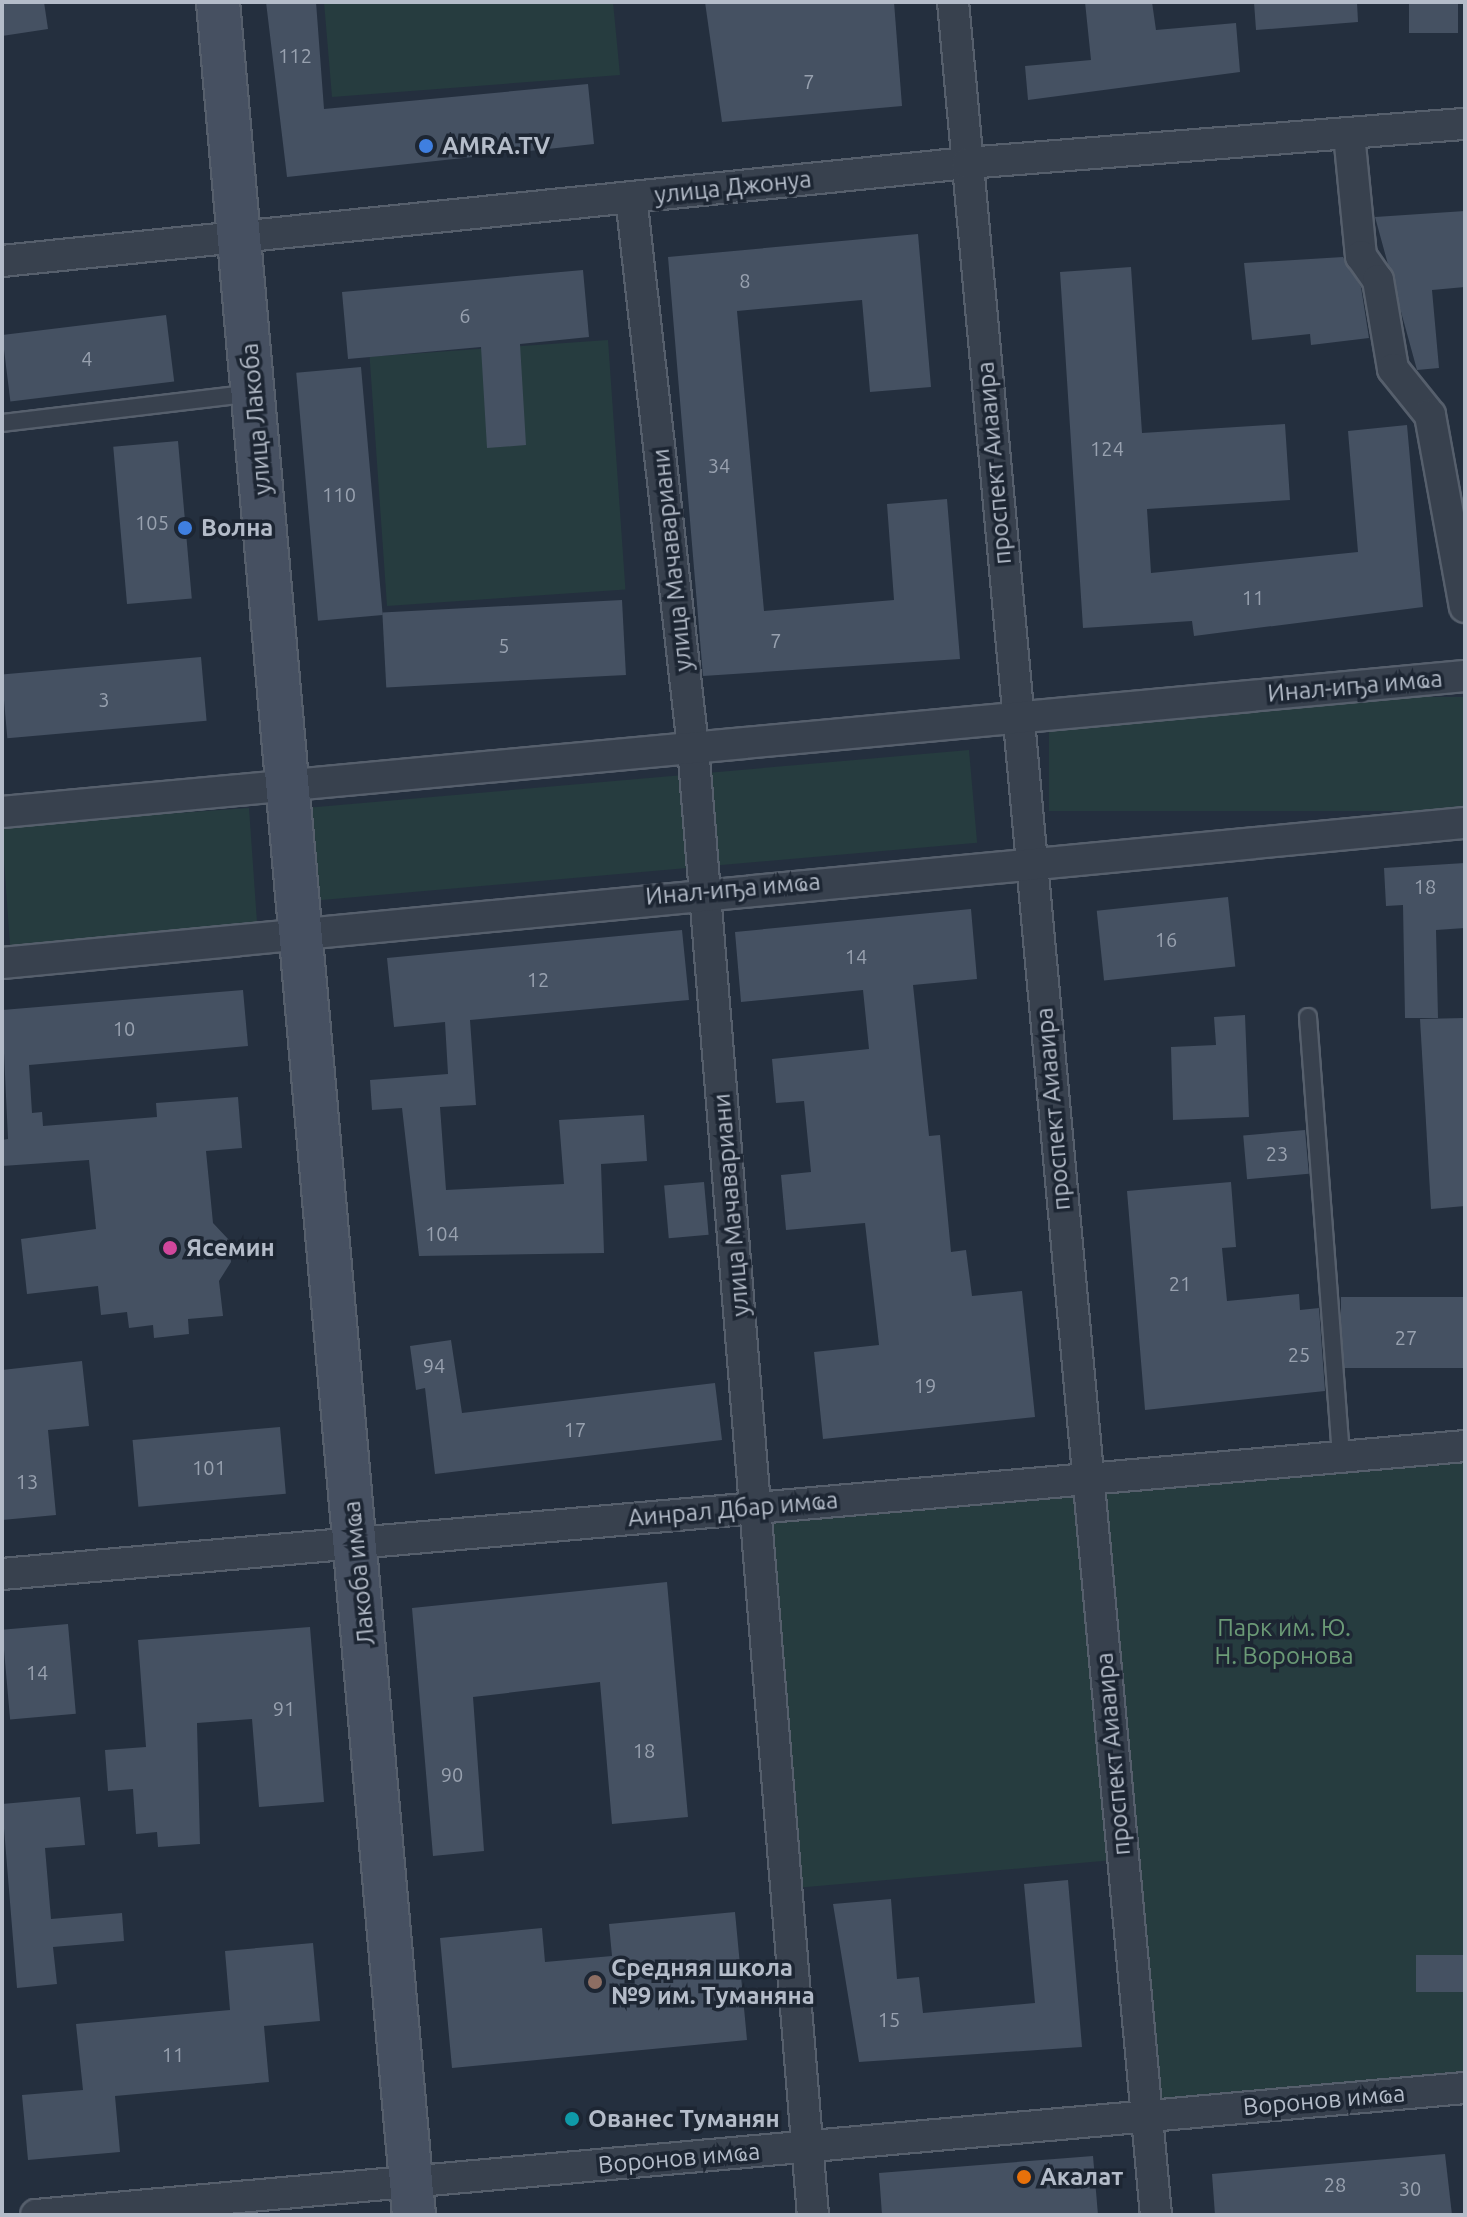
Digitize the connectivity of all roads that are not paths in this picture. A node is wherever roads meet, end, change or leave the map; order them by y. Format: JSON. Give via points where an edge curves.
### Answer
{"nodes":[{"id":1,"x":218,"y":2,"type":"edge"},
{"id":2,"x":953,"y":2,"type":"edge"},
{"id":3,"x":1465,"y":124,"type":"edge"},
{"id":4,"x":1349,"y":134,"type":"junction"},
{"id":5,"x":967,"y":163,"type":"junction"},
{"id":6,"x":631,"y":197,"type":"junction"},
{"id":7,"x":240,"y":237,"type":"junction"},
{"id":8,"x":2,"y":261,"type":"edge"},
{"id":9,"x":254,"y":393,"type":"junction"},
{"id":10,"x":2,"y":423,"type":"edge"},
{"id":11,"x":1465,"y":607,"type":"edge"},
{"id":12,"x":1465,"y":676,"type":"edge"},
{"id":13,"x":1017,"y":717,"type":"junction"},
{"id":14,"x":693,"y":747,"type":"junction"},
{"id":15,"x":290,"y":784,"type":"junction"},
{"id":16,"x":2,"y":812,"type":"edge"},
{"id":17,"x":1465,"y":823,"type":"edge"},
{"id":18,"x":1030,"y":862,"type":"junction"},
{"id":19,"x":706,"y":891,"type":"junction"},
{"id":20,"x":303,"y":931,"type":"junction"},
{"id":21,"x":2,"y":963,"type":"edge"},
{"id":22,"x":1308,"y":1017,"type":"dead end"},
{"id":23,"x":1465,"y":1446,"type":"edge"},
{"id":24,"x":1341,"y":1456,"type":"junction"},
{"id":25,"x":1088,"y":1478,"type":"junction"},
{"id":26,"x":755,"y":1508,"type":"junction"},
{"id":27,"x":355,"y":1542,"type":"junction"},
{"id":28,"x":2,"y":1574,"type":"edge"},
{"id":29,"x":1465,"y":2088,"type":"edge"},
{"id":30,"x":1147,"y":2116,"type":"junction"},
{"id":31,"x":808,"y":2146,"type":"junction"},
{"id":32,"x":413,"y":2198,"type":"edge"},
{"id":33,"x":48,"y":2214,"type":"edge"},
{"id":34,"x":813,"y":2215,"type":"edge"},
{"id":35,"x":1156,"y":2215,"type":"edge"}],
"edges":[{"from":1,"to":7,"type":"main road","name":"улица Лакоба"},
{"from":2,"to":5,"type":"street","name":"проспект Аиааира"},
{"from":3,"to":4,"type":"street","name":"улица Джонуа"},
{"from":4,"to":5,"type":"street","name":"улица Джонуа"},
{"from":4,"to":11,"type":"street","via":[[1361,256],[1378,280],[1393,369],[1430,415]]},
{"from":5,"to":6,"type":"street","name":"улица Джонуа"},
{"from":5,"to":13,"type":"street","name":"проспект Аиааира"},
{"from":6,"to":7,"type":"street","name":"улица Джонуа"},
{"from":6,"to":14,"type":"street","name":"улица Мачавариани"},
{"from":7,"to":8,"type":"street","name":"улица Джонуа"},
{"from":7,"to":9,"type":"main road","name":"улица Лакоба"},
{"from":9,"to":10,"type":"lane"},
{"from":9,"to":15,"type":"main road","name":"улица Лакоба"},
{"from":12,"to":13,"type":"street","name":"Инал-иҧа имҩа"},
{"from":13,"to":14,"type":"street","name":"Инал-иҧа имҩа"},
{"from":13,"to":18,"type":"street","name":"проспект Аиааира"},
{"from":14,"to":15,"type":"street","name":"Инал-иҧа имҩа"},
{"from":14,"to":19,"type":"street","name":"улица Мачавариани"},
{"from":15,"to":16,"type":"street","name":"Инал-иҧа имҩа"},
{"from":15,"to":20,"type":"main road","name":"улица Лакоба"},
{"from":17,"to":18,"type":"street","name":"Инал-иҧа имҩа"},
{"from":18,"to":19,"type":"street","name":"Инал-иҧа имҩа"},
{"from":18,"to":25,"type":"street","name":"проспект Аиааира"},
{"from":19,"to":20,"type":"street","name":"Инал-иҧа имҩа"},
{"from":19,"to":26,"type":"street","name":"улица Мачавариани"},
{"from":20,"to":21,"type":"street","name":"Инал-иҧа имҩа"},
{"from":20,"to":27,"type":"main road","name":"Лакоба имҩа"},
{"from":22,"to":24,"type":"lane"},
{"from":23,"to":24,"type":"street","name":"Аинрал Дбар имҩа"},
{"from":24,"to":25,"type":"street","name":"Аинрал Дбар имҩа"},
{"from":25,"to":26,"type":"street","name":"Аинрал Дбар имҩа"},
{"from":25,"to":30,"type":"street","name":"проспект Аиааира"},
{"from":26,"to":27,"type":"street","name":"Аинрал Дбар имҩа"},
{"from":26,"to":31,"type":"street","name":"улица Мачавариани"},
{"from":27,"to":28,"type":"street","name":"Аинрал Дбар имҩа"},
{"from":27,"to":32,"type":"main road","name":"Лакоба имҩа"},
{"from":29,"to":30,"type":"street","name":"Воронов имҩа"},
{"from":30,"to":31,"type":"street","name":"Воронов имҩа"},
{"from":30,"to":35,"type":"street","name":"проспект Аиааира"},
{"from":31,"to":32,"type":"street","name":"Воронов имҩа"},
{"from":31,"to":34,"type":"street","name":"улица Мачавариани"},
{"from":32,"to":33,"type":"street","name":"Воронов имҩа"}]}
